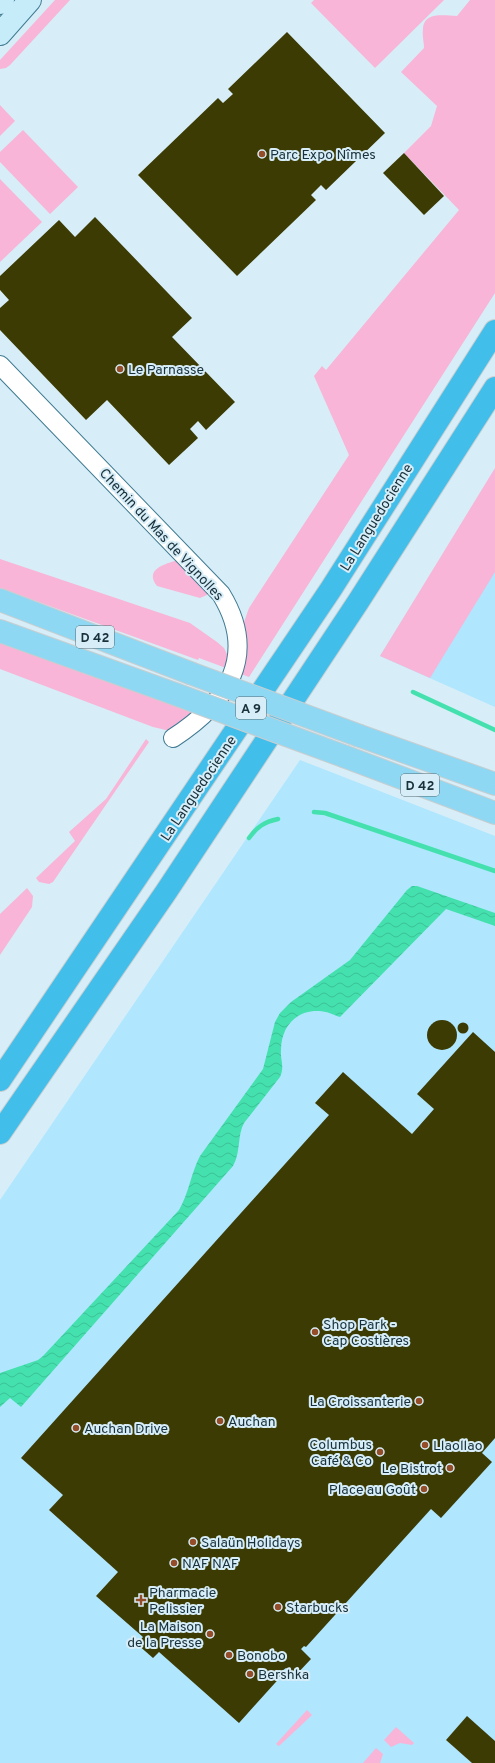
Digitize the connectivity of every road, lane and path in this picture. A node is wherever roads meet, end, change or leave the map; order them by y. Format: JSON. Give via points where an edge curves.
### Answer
{"nodes":[{"id":1,"x":3,"y":0,"type":"edge"},
{"id":2,"x":30,"y":0,"type":"edge"},
{"id":3,"x":0,"y":3,"type":"edge"},
{"id":4,"x":0,"y":34,"type":"edge"},
{"id":5,"x":495,"y":331,"type":"edge"},
{"id":6,"x":0,"y":365,"type":"edge"},
{"id":7,"x":495,"y":388,"type":"edge"},
{"id":8,"x":0,"y":600,"type":"edge"},
{"id":9,"x":0,"y":631,"type":"edge"},
{"id":10,"x":173,"y":738,"type":"dead end"},
{"id":11,"x":495,"y":784,"type":"edge"},
{"id":12,"x":495,"y":813,"type":"edge"},
{"id":13,"x":0,"y":1080,"type":"edge"},
{"id":14,"x":0,"y":1133,"type":"edge"}],
"edges":[{"from":1,"to":3,"type":"street"},
{"from":2,"to":4,"type":"street"},
{"from":5,"to":13,"type":"highway","name":"La Languedocienne","number":"A 9","via":[[331,589]]},
{"from":6,"to":10,"type":"street","name":"Chemin du Mas de Vignolles","via":[[221,594],[231,610],[236,632],[235,670],[220,696],[200,718]]},
{"from":7,"to":14,"type":"highway","number":"A 9","via":[[171,886]]},
{"from":8,"to":11,"type":"main road","number":"D 42","bridge":true,"via":[[190,673]]},
{"from":9,"to":12,"type":"main road","number":"D 42","bridge":true}]}
